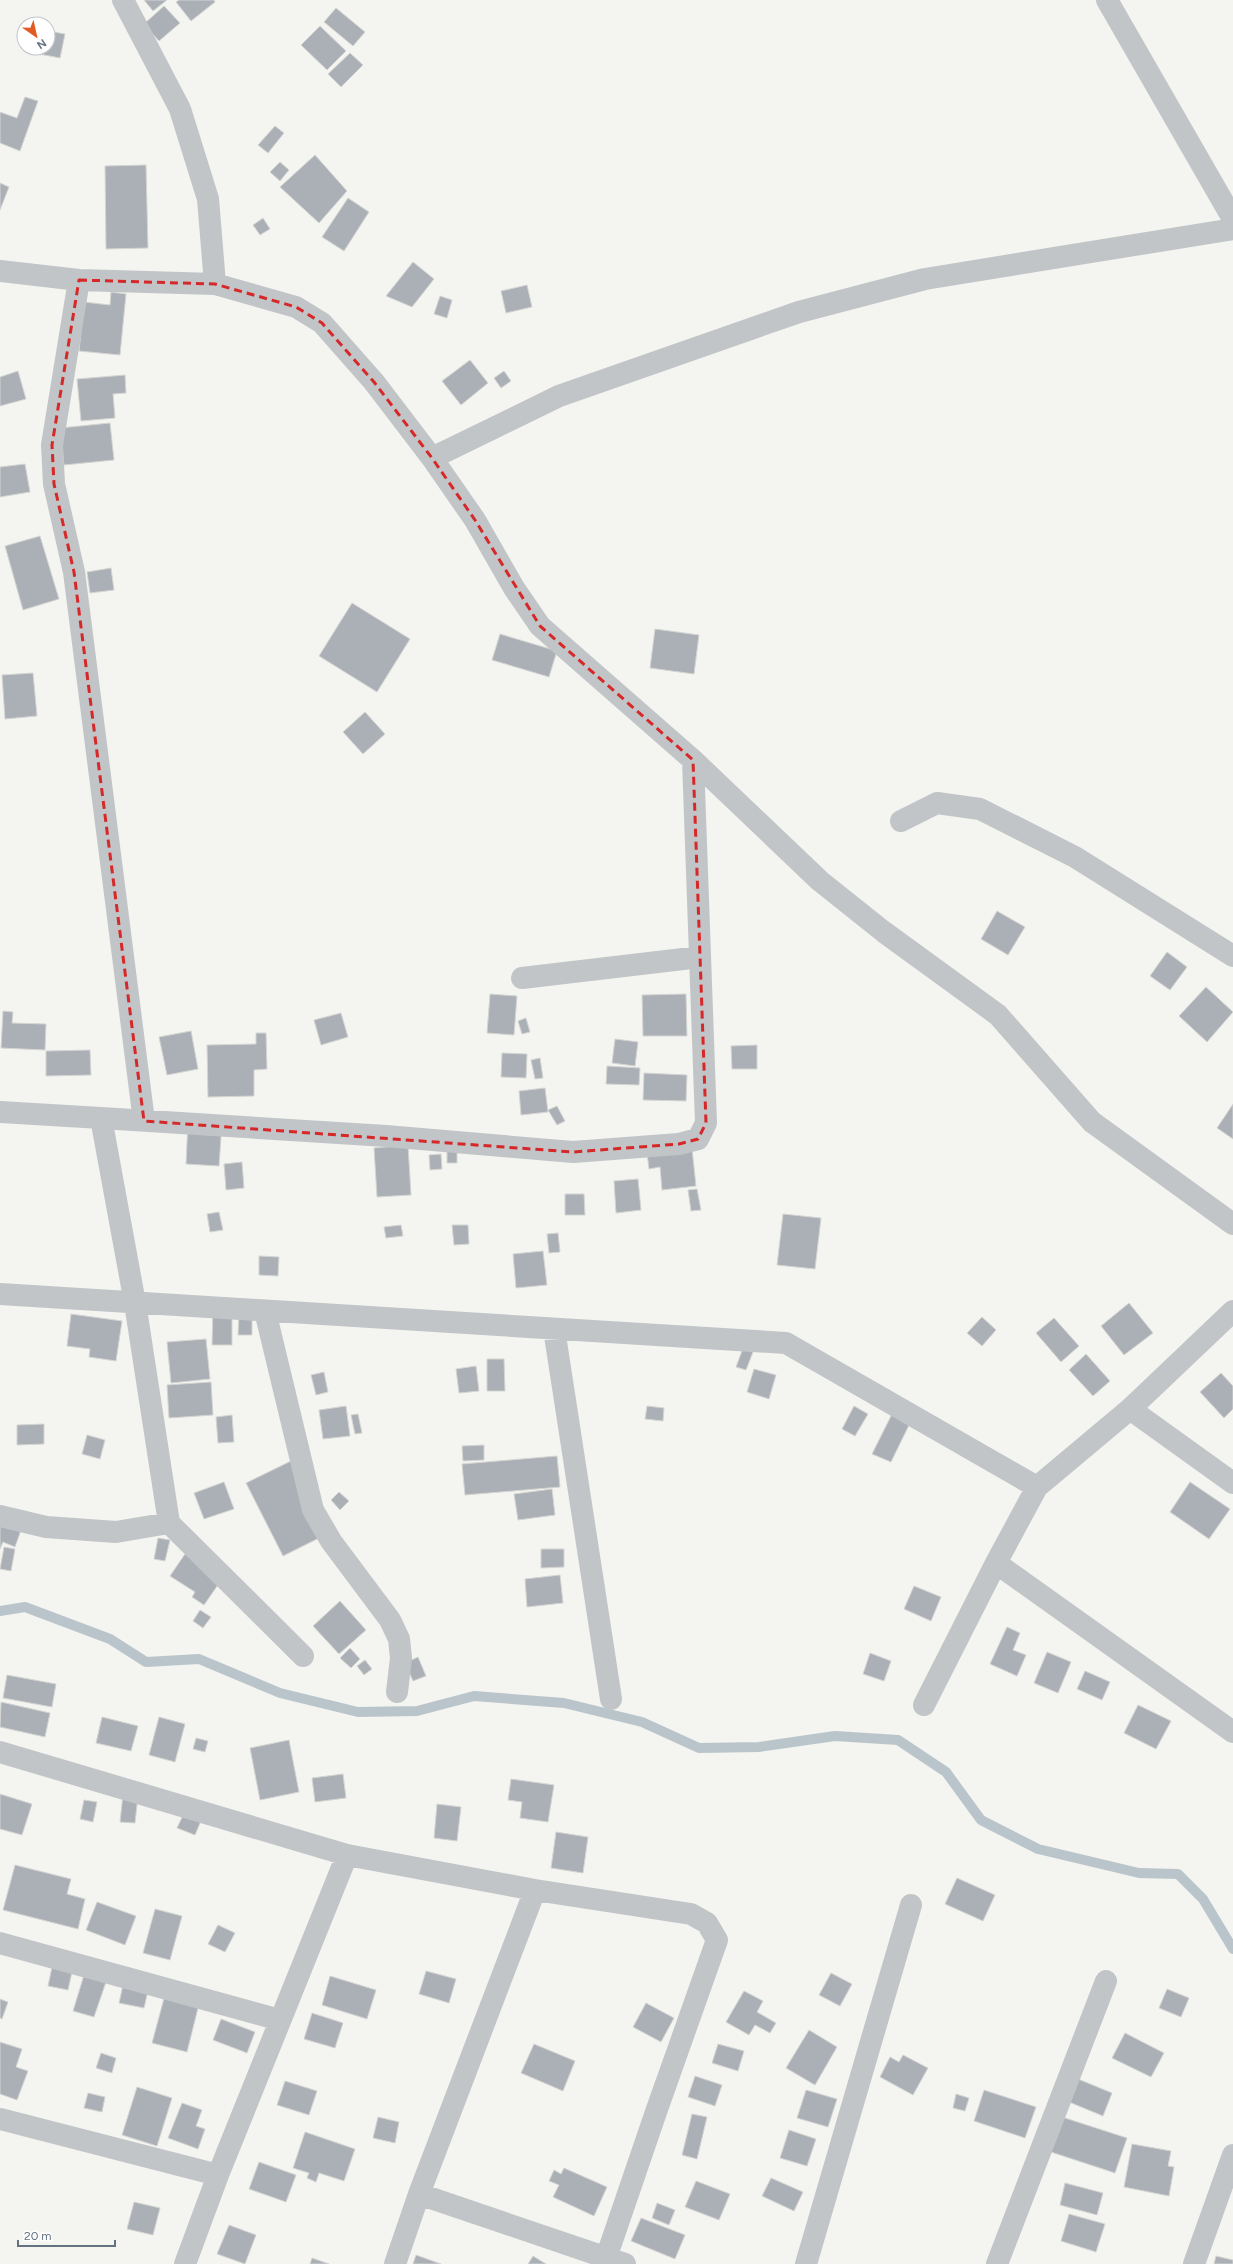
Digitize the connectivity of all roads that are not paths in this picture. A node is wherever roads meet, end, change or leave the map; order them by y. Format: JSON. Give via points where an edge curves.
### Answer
{"nodes":[{"id":1,"x":123,"y":0,"type":"edge"},
{"id":2,"x":1107,"y":0,"type":"edge"},
{"id":3,"x":1233,"y":219,"type":"edge"},
{"id":4,"x":1233,"y":228,"type":"edge"},
{"id":5,"x":0,"y":271,"type":"edge"},
{"id":6,"x":79,"y":280,"type":"junction"},
{"id":7,"x":215,"y":284,"type":"junction"},
{"id":8,"x":432,"y":458,"type":"junction"},
{"id":9,"x":693,"y":760,"type":"junction"},
{"id":10,"x":901,"y":821,"type":"dead end"},
{"id":11,"x":700,"y":956,"type":"junction"},
{"id":12,"x":1233,"y":956,"type":"edge"},
{"id":13,"x":522,"y":978,"type":"dead end"},
{"id":14,"x":0,"y":1112,"type":"edge"},
{"id":15,"x":101,"y":1118,"type":"junction"},
{"id":16,"x":144,"y":1121,"type":"junction"},
{"id":17,"x":1233,"y":1224,"type":"edge"},
{"id":18,"x":0,"y":1294,"type":"edge"},
{"id":19,"x":135,"y":1303,"type":"junction"},
{"id":20,"x":265,"y":1311,"type":"junction"},
{"id":21,"x":1233,"y":1311,"type":"edge"},
{"id":22,"x":554,"y":1329,"type":"junction"},
{"id":23,"x":1130,"y":1409,"type":"junction"},
{"id":24,"x":1233,"y":1483,"type":"edge"},
{"id":25,"x":1037,"y":1487,"type":"junction"},
{"id":26,"x":0,"y":1516,"type":"edge"},
{"id":27,"x":169,"y":1524,"type":"junction"},
{"id":28,"x":996,"y":1563,"type":"junction"},
{"id":29,"x":303,"y":1656,"type":"dead end"},
{"id":30,"x":397,"y":1692,"type":"dead end"},
{"id":31,"x":611,"y":1699,"type":"dead end"},
{"id":32,"x":924,"y":1705,"type":"dead end"},
{"id":33,"x":1233,"y":1732,"type":"edge"},
{"id":34,"x":0,"y":1752,"type":"edge"},
{"id":35,"x":347,"y":1854,"type":"junction"},
{"id":36,"x":535,"y":1890,"type":"junction"},
{"id":37,"x":911,"y":1905,"type":"dead end"},
{"id":38,"x":0,"y":1943,"type":"edge"},
{"id":39,"x":1106,"y":1981,"type":"dead end"},
{"id":40,"x":280,"y":2020,"type":"junction"},
{"id":41,"x":0,"y":2119,"type":"edge"},
{"id":42,"x":1233,"y":2155,"type":"edge"},
{"id":43,"x":218,"y":2175,"type":"junction"},
{"id":44,"x":419,"y":2194,"type":"junction"},
{"id":45,"x":612,"y":2262,"type":"edge"},
{"id":46,"x":185,"y":2264,"type":"edge"},
{"id":47,"x":395,"y":2264,"type":"edge"},
{"id":48,"x":806,"y":2264,"type":"edge"},
{"id":49,"x":997,"y":2264,"type":"edge"},
{"id":50,"x":1194,"y":2264,"type":"edge"}],
"edges":[{"from":1,"to":7,"type":"street","via":[[180,109],[208,199]]},
{"from":2,"to":3,"type":"street"},
{"from":4,"to":8,"type":"street","via":[[925,279],[799,312],[559,396]]},
{"from":5,"to":6,"type":"street"},
{"from":6,"to":7,"type":"street"},
{"from":6,"to":16,"type":"street","via":[[52,445],[54,484],[74,572]]},
{"from":7,"to":8,"type":"street","via":[[296,307],[322,323],[374,382]]},
{"from":8,"to":9,"type":"street","via":[[475,520],[514,588],[540,626]]},
{"from":9,"to":11,"type":"street"},
{"from":9,"to":17,"type":"street","via":[[820,881],[884,932],[998,1015],[1092,1122]]},
{"from":10,"to":12,"type":"street","via":[[937,804],[980,809],[1075,857]]},
{"from":11,"to":13,"type":"street"},
{"from":11,"to":16,"type":"street","via":[[706,1123],[698,1139],[679,1144],[573,1152],[386,1136]]},
{"from":14,"to":15,"type":"street"},
{"from":15,"to":16,"type":"street"},
{"from":15,"to":19,"type":"street"},
{"from":18,"to":19,"type":"street"},
{"from":19,"to":20,"type":"street"},
{"from":19,"to":27,"type":"street"},
{"from":20,"to":22,"type":"street"},
{"from":20,"to":30,"type":"street","via":[[313,1510],[331,1541],[390,1620],[399,1639],[402,1658]]},
{"from":21,"to":23,"type":"street"},
{"from":22,"to":25,"type":"street","via":[[786,1343]]},
{"from":22,"to":31,"type":"street"},
{"from":23,"to":24,"type":"street"},
{"from":23,"to":25,"type":"street"},
{"from":25,"to":28,"type":"street"},
{"from":26,"to":27,"type":"street","via":[[46,1528],[116,1532]]},
{"from":27,"to":29,"type":"street"},
{"from":28,"to":32,"type":"street"},
{"from":28,"to":33,"type":"street"},
{"from":34,"to":35,"type":"street"},
{"from":35,"to":36,"type":"street"},
{"from":35,"to":40,"type":"street"},
{"from":36,"to":44,"type":"street"},
{"from":36,"to":45,"type":"street","via":[[691,1914],[707,1923],[717,1940],[658,2105]]},
{"from":37,"to":48,"type":"street"},
{"from":38,"to":40,"type":"street"},
{"from":39,"to":49,"type":"street"},
{"from":40,"to":43,"type":"street"},
{"from":41,"to":43,"type":"street"},
{"from":42,"to":50,"type":"street"},
{"from":43,"to":46,"type":"street"},
{"from":44,"to":45,"type":"street"},
{"from":44,"to":47,"type":"street"}]}
